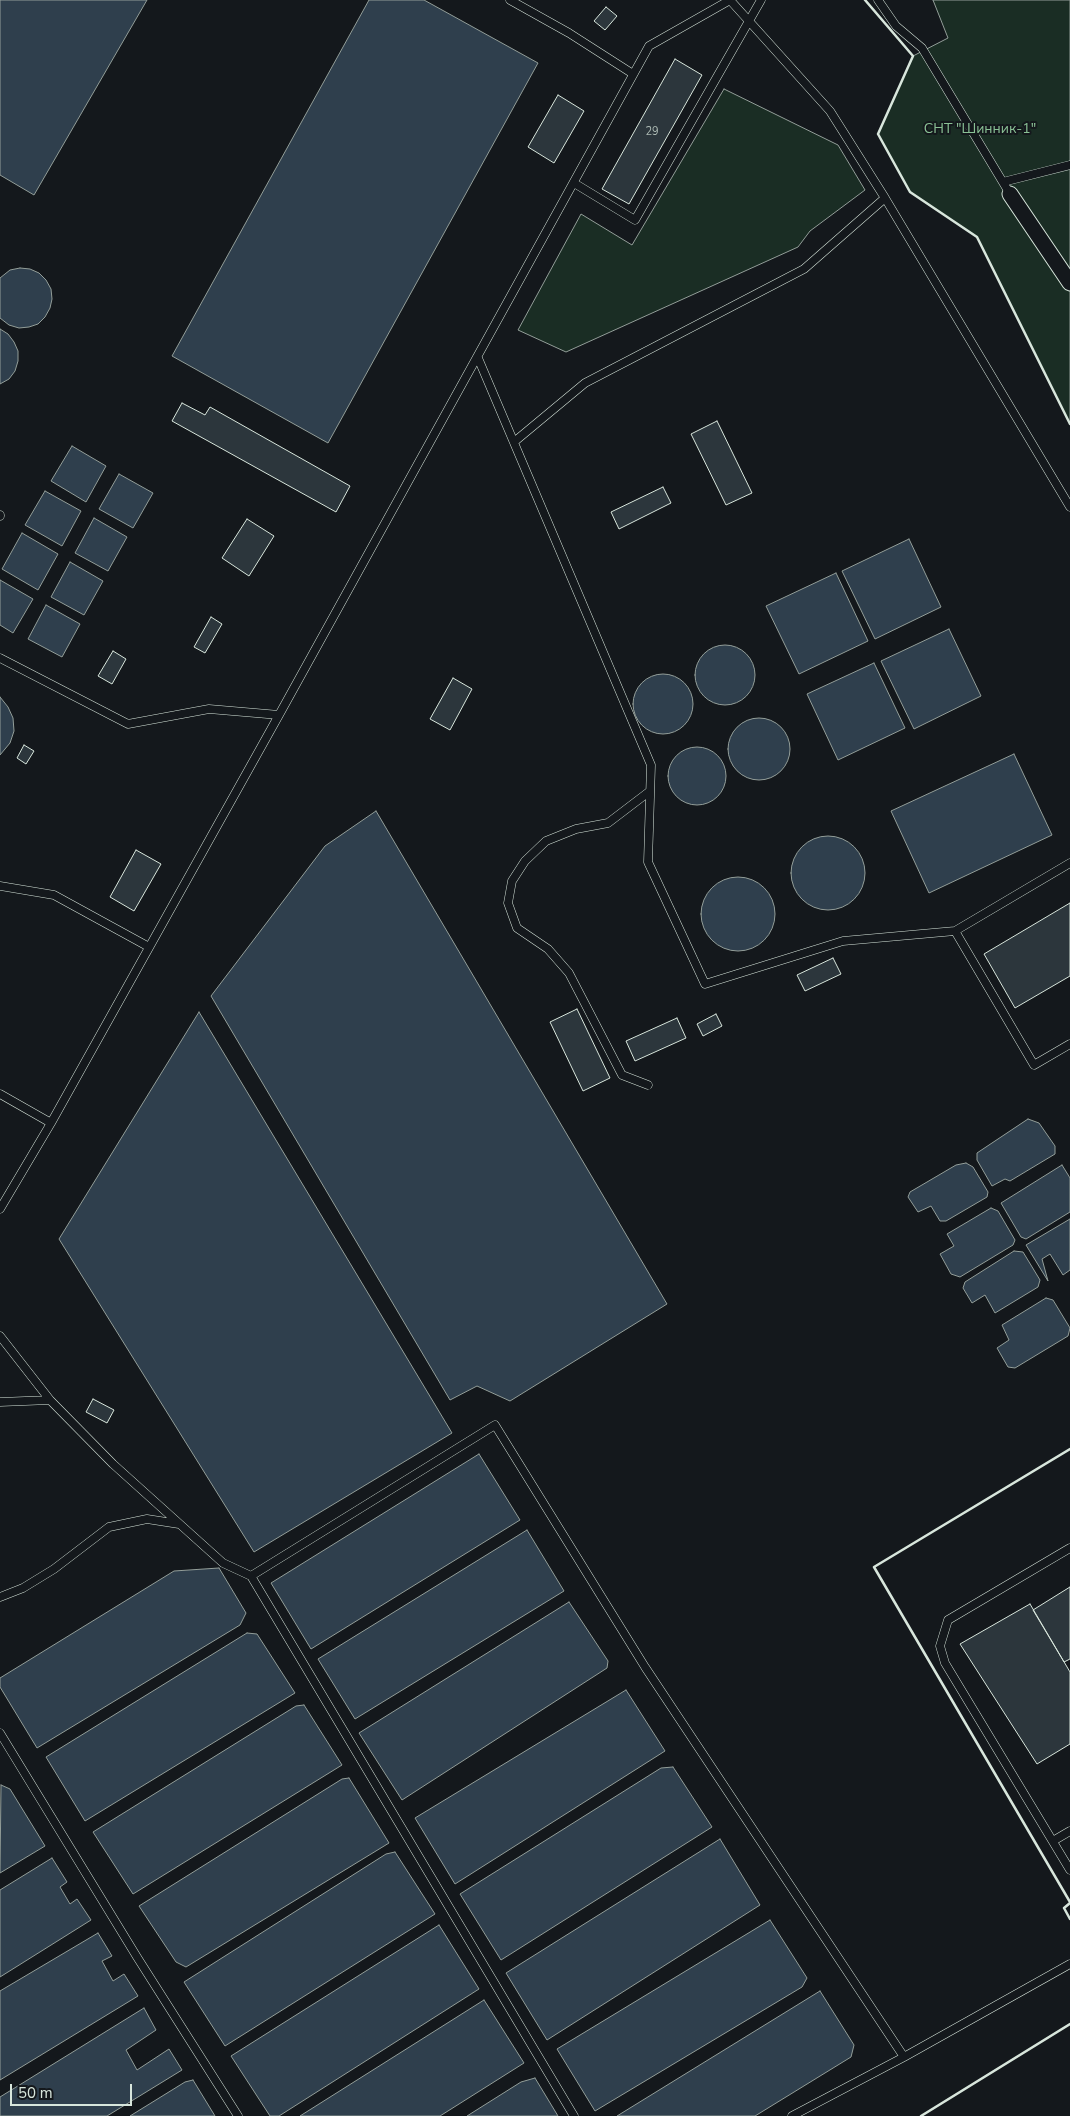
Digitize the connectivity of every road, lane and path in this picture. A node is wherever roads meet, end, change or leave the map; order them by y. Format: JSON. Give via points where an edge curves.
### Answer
{"nodes":[{"id":1,"x":510,"y":0,"type":"edge"},
{"id":2,"x":761,"y":0,"type":"edge"},
{"id":3,"x":878,"y":0,"type":"edge"},
{"id":4,"x":750,"y":22,"type":"junction"},
{"id":5,"x":634,"y":74,"type":"junction"},
{"id":6,"x":1070,"y":165,"type":"edge"},
{"id":7,"x":574,"y":183,"type":"junction"},
{"id":8,"x":1007,"y":188,"type":"junction"},
{"id":9,"x":885,"y":198,"type":"junction"},
{"id":10,"x":1070,"y":284,"type":"edge"},
{"id":11,"x":478,"y":358,"type":"junction"},
{"id":12,"x":514,"y":442,"type":"junction"},
{"id":13,"x":1070,"y":507,"type":"edge"},
{"id":14,"x":0,"y":658,"type":"edge"},
{"id":15,"x":280,"y":715,"type":"junction"},
{"id":16,"x":650,"y":791,"type":"junction"},
{"id":17,"x":1070,"y":863,"type":"edge"},
{"id":18,"x":0,"y":886,"type":"edge"},
{"id":19,"x":955,"y":931,"type":"junction"},
{"id":20,"x":150,"y":947,"type":"junction"},
{"id":21,"x":1070,"y":1044,"type":"edge"},
{"id":22,"x":648,"y":1085,"type":"dead end"},
{"id":23,"x":0,"y":1094,"type":"edge"},
{"id":24,"x":51,"y":1123,"type":"junction"},
{"id":25,"x":0,"y":1209,"type":"edge"},
{"id":26,"x":0,"y":1336,"type":"edge"},
{"id":27,"x":50,"y":1400,"type":"junction"},
{"id":28,"x":0,"y":1402,"type":"edge"},
{"id":29,"x":179,"y":1524,"type":"junction"},
{"id":30,"x":1070,"y":1548,"type":"edge"},
{"id":31,"x":251,"y":1576,"type":"junction"},
{"id":32,"x":0,"y":1597,"type":"edge"},
{"id":33,"x":0,"y":1733,"type":"edge"},
{"id":34,"x":1070,"y":1831,"type":"edge"},
{"id":35,"x":1053,"y":1841,"type":"junction"},
{"id":36,"x":1070,"y":1870,"type":"edge"},
{"id":37,"x":1070,"y":1964,"type":"edge"},
{"id":38,"x":904,"y":2056,"type":"junction"},
{"id":39,"x":238,"y":2116,"type":"edge"},
{"id":40,"x":574,"y":2116,"type":"edge"},
{"id":41,"x":792,"y":2116,"type":"edge"}],
"edges":[{"from":1,"to":5,"type":"lane"},
{"from":2,"to":4,"type":"lane"},
{"from":3,"to":8,"type":"lane","via":[[896,26],[922,48]]},
{"from":4,"to":5,"type":"lane","via":[[730,0],[648,46]]},
{"from":4,"to":7,"type":"lane","via":[[635,220]]},
{"from":4,"to":9,"type":"lane","via":[[830,111]]},
{"from":5,"to":7,"type":"lane"},
{"from":6,"to":8,"type":"lane"},
{"from":7,"to":11,"type":"lane"},
{"from":8,"to":10,"type":"street"},
{"from":9,"to":12,"type":"lane","via":[[804,269],[585,383]]},
{"from":9,"to":13,"type":"lane"},
{"from":11,"to":12,"type":"lane"},
{"from":11,"to":15,"type":"lane"},
{"from":12,"to":16,"type":"lane","via":[[651,765]]},
{"from":14,"to":15,"type":"lane","via":[[128,724],[209,709]]},
{"from":15,"to":20,"type":"lane"},
{"from":16,"to":19,"type":"lane","via":[[648,862],[705,984],[843,941]]},
{"from":16,"to":22,"type":"lane","via":[[608,823],[576,829],[546,841],[525,861],[512,881],[508,903],[517,928],[548,949],[569,973],[622,1075]]},
{"from":17,"to":19,"type":"lane"},
{"from":18,"to":20,"type":"lane","via":[[54,896]]},
{"from":19,"to":21,"type":"lane","via":[[1034,1065]]},
{"from":20,"to":24,"type":"lane"},
{"from":23,"to":24,"type":"lane"},
{"from":24,"to":25,"type":"lane"},
{"from":26,"to":27,"type":"lane"},
{"from":27,"to":28,"type":"lane"},
{"from":27,"to":29,"type":"lane"},
{"from":29,"to":31,"type":"lane","via":[[223,1564]]},
{"from":29,"to":32,"type":"lane","via":[[147,1519],[110,1527],[54,1569],[23,1588]]},
{"from":30,"to":35,"type":"lane","via":[[948,1620],[940,1646],[945,1663]]},
{"from":31,"to":38,"type":"lane","via":[[495,1425],[645,1667]]},
{"from":31,"to":40,"type":"lane"},
{"from":33,"to":39,"type":"lane"},
{"from":34,"to":35,"type":"lane"},
{"from":35,"to":36,"type":"lane"},
{"from":37,"to":38,"type":"lane"},
{"from":38,"to":41,"type":"lane"}]}
